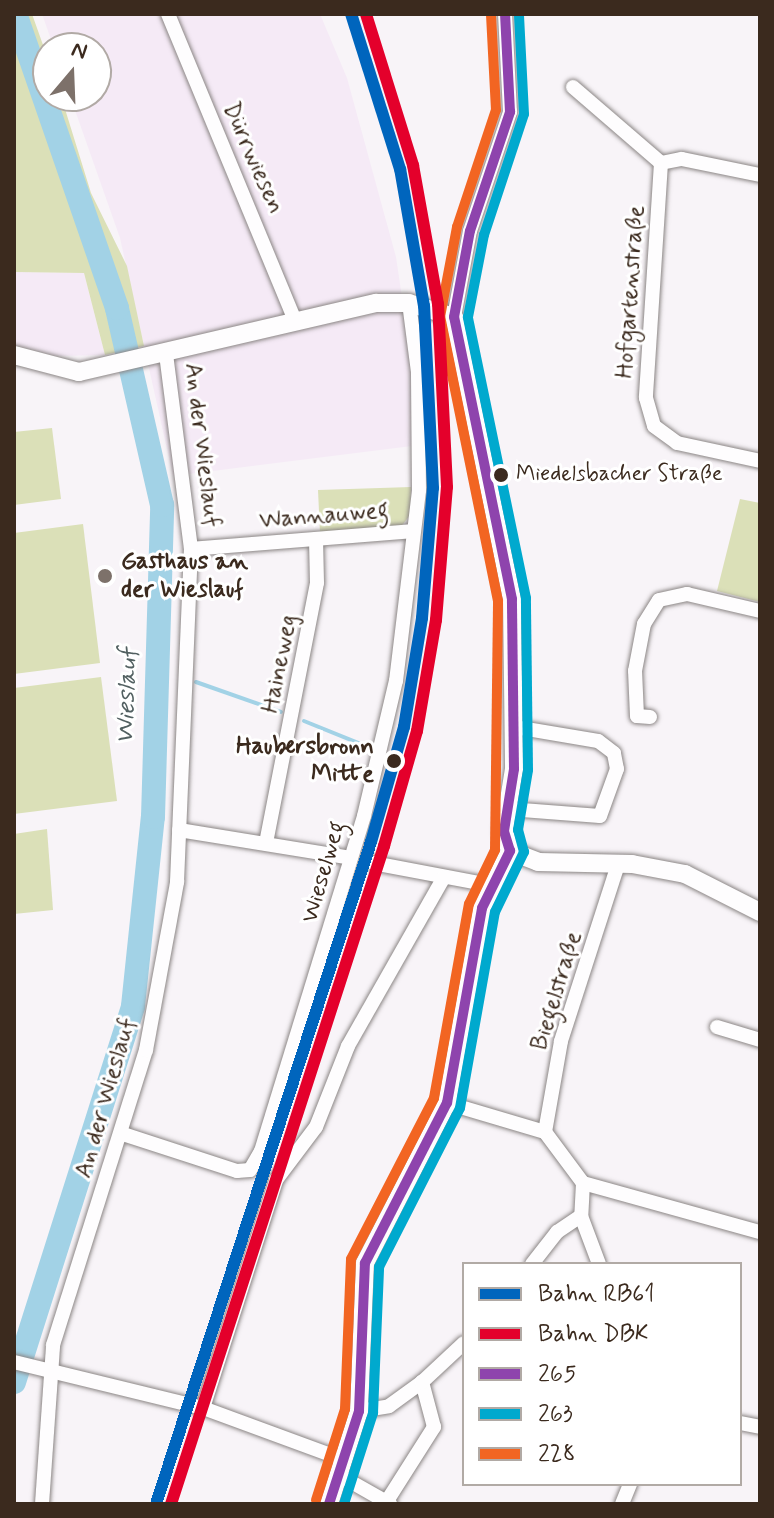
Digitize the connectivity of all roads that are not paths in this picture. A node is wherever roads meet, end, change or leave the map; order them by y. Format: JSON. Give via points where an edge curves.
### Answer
{"nodes":[{"id":1,"x":168,"y":14,"type":"edge"},
{"id":2,"x":505,"y":14,"type":"edge"},
{"id":3,"x":573,"y":87,"type":"dead end"},
{"id":4,"x":661,"y":163,"type":"junction"},
{"id":5,"x":760,"y":175,"type":"edge"},
{"id":6,"x":409,"y":303,"type":"junction"},
{"id":7,"x":454,"y":317,"type":"junction"},
{"id":8,"x":295,"y":321,"type":"junction"},
{"id":9,"x":14,"y":355,"type":"edge"},
{"id":10,"x":159,"y":356,"type":"junction"},
{"id":11,"x":760,"y":458,"type":"edge"},
{"id":12,"x":413,"y":531,"type":"junction"},
{"id":13,"x":316,"y":539,"type":"junction"},
{"id":14,"x":191,"y":549,"type":"junction"},
{"id":15,"x":760,"y":611,"type":"edge"},
{"id":16,"x":650,"y":717,"type":"dead end"},
{"id":17,"x":514,"y":727,"type":"junction"},
{"id":18,"x":509,"y":809,"type":"junction"},
{"id":19,"x":179,"y":830,"type":"junction"},
{"id":20,"x":266,"y":843,"type":"junction"},
{"id":21,"x":510,"y":851,"type":"junction"},
{"id":22,"x":351,"y":858,"type":"junction"},
{"id":23,"x":373,"y":863,"type":"dead end"},
{"id":24,"x":618,"y":864,"type":"junction"},
{"id":25,"x":444,"y":877,"type":"junction"},
{"id":26,"x":489,"y":885,"type":"junction"},
{"id":27,"x":760,"y":912,"type":"edge"},
{"id":28,"x":717,"y":1027,"type":"dead end"},
{"id":29,"x":760,"y":1040,"type":"edge"},
{"id":30,"x":447,"y":1103,"type":"junction"},
{"id":31,"x":545,"y":1132,"type":"junction"},
{"id":32,"x":123,"y":1134,"type":"junction"},
{"id":33,"x":583,"y":1183,"type":"junction"},
{"id":34,"x":581,"y":1216,"type":"junction"},
{"id":35,"x":760,"y":1232,"type":"edge"},
{"id":36,"x":534,"y":1262,"type":"edge"},
{"id":37,"x":598,"y":1262,"type":"edge"},
{"id":38,"x":462,"y":1345,"type":"edge"},
{"id":39,"x":14,"y":1362,"type":"edge"},
{"id":40,"x":47,"y":1371,"type":"junction"},
{"id":41,"x":422,"y":1382,"type":"junction"},
{"id":42,"x":203,"y":1408,"type":"junction"},
{"id":43,"x":359,"y":1411,"type":"junction"},
{"id":44,"x":342,"y":1468,"type":"junction"},
{"id":45,"x":388,"y":1502,"type":"edge"},
{"id":46,"x":42,"y":1504,"type":"edge"},
{"id":47,"x":329,"y":1504,"type":"edge"}],
"edges":[{"from":1,"to":8,"type":"street","name":"Dürrwiesen"},
{"from":2,"to":7,"type":"street","via":[[510,112],[470,231]]},
{"from":3,"to":4,"type":"street"},
{"from":4,"to":5,"type":"street","via":[[682,159]]},
{"from":4,"to":11,"type":"street","name":"Hofgartenstraße","via":[[646,398],[654,426],[677,443]]},
{"from":6,"to":7,"type":"street","name":"An der Wieslauf"},
{"from":6,"to":8,"type":"street","name":"An der Wieslauf"},
{"from":6,"to":12,"type":"street","name":"Wieselweg","via":[[418,372]]},
{"from":7,"to":17,"type":"street","via":[[505,546]]},
{"from":8,"to":10,"type":"street","name":"An der Wieslauf"},
{"from":9,"to":10,"type":"street","name":"An der Wieslauf","via":[[63,370]]},
{"from":10,"to":14,"type":"street","name":"An der Wieslauf"},
{"from":12,"to":13,"type":"street","name":"Wannauweg"},
{"from":12,"to":22,"type":"street","name":"Wieselweg","via":[[396,681]]},
{"from":13,"to":14,"type":"street","name":"Wannauweg"},
{"from":13,"to":20,"type":"street","name":"Haineweg","via":[[315,598]]},
{"from":14,"to":19,"type":"street","name":"An der Wieslauf"},
{"from":15,"to":16,"type":"street","via":[[687,594],[659,600],[644,624],[635,671],[637,716]]},
{"from":17,"to":18,"type":"street"},
{"from":17,"to":18,"type":"street","via":[[598,741],[614,753],[617,769],[600,816]]},
{"from":18,"to":21,"type":"street"},
{"from":19,"to":20,"type":"street"},
{"from":19,"to":32,"type":"street","name":"An der Wieslauf","via":[[159,997]]},
{"from":20,"to":22,"type":"street"},
{"from":21,"to":24,"type":"street","via":[[538,862]]},
{"from":21,"to":26,"type":"street"},
{"from":22,"to":32,"type":"street","name":"Wieselweg","via":[[250,1170]]},
{"from":23,"to":25,"type":"street"},
{"from":24,"to":27,"type":"street","via":[[685,874]]},
{"from":24,"to":31,"type":"street","name":"Biegelstraße","via":[[561,1041]]},
{"from":25,"to":26,"type":"street"},
{"from":25,"to":42,"type":"street","via":[[348,1046],[316,1127],[276,1180]]},
{"from":26,"to":30,"type":"street"},
{"from":28,"to":29,"type":"street"},
{"from":30,"to":31,"type":"street"},
{"from":30,"to":43,"type":"street","via":[[365,1263]]},
{"from":31,"to":33,"type":"street"},
{"from":32,"to":40,"type":"street","name":"An der Wieslauf"},
{"from":33,"to":34,"type":"street"},
{"from":33,"to":35,"type":"street"},
{"from":34,"to":36,"type":"street"},
{"from":34,"to":37,"type":"street"},
{"from":38,"to":41,"type":"street"},
{"from":39,"to":40,"type":"street"},
{"from":40,"to":42,"type":"street"},
{"from":40,"to":46,"type":"street","name":"An der Wieslauf"},
{"from":41,"to":43,"type":"street","via":[[389,1406]]},
{"from":41,"to":45,"type":"street","via":[[434,1427]]},
{"from":42,"to":44,"type":"street"},
{"from":43,"to":44,"type":"street"},
{"from":44,"to":45,"type":"street"},
{"from":44,"to":47,"type":"street"}]}
